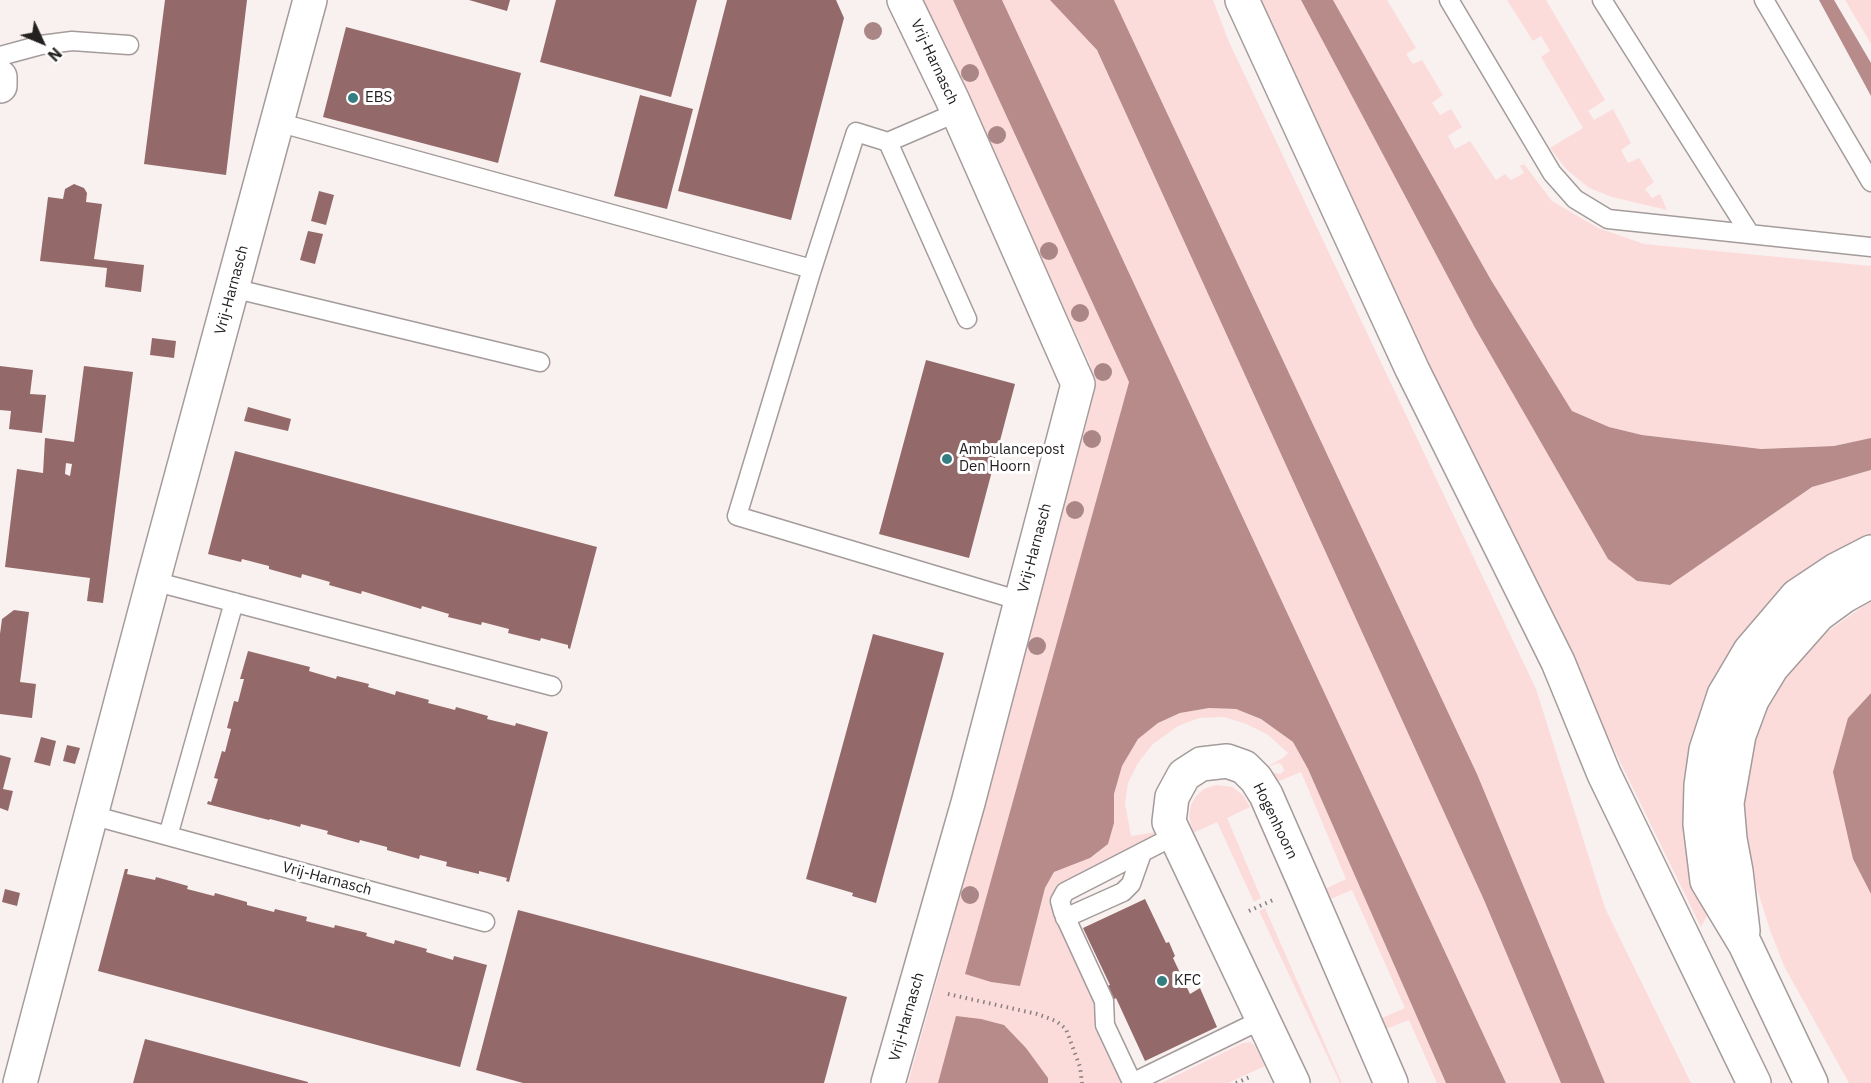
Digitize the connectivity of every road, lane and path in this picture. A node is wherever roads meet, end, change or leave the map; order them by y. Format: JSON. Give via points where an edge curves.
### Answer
{"nodes":[{"id":1,"x":310,"y":0,"type":"edge"},
{"id":2,"x":904,"y":0,"type":"edge"},
{"id":3,"x":1242,"y":0,"type":"edge"},
{"id":4,"x":1449,"y":0,"type":"edge"},
{"id":5,"x":1602,"y":0,"type":"edge"},
{"id":6,"x":1764,"y":0,"type":"edge"},
{"id":7,"x":129,"y":45,"type":"dead end"},
{"id":8,"x":0,"y":56,"type":"edge"},
{"id":9,"x":0,"y":77,"type":"edge"},
{"id":10,"x":0,"y":86,"type":"edge"},
{"id":11,"x":958,"y":112,"type":"junction"},
{"id":12,"x":277,"y":122,"type":"junction"},
{"id":13,"x":888,"y":142,"type":"junction"},
{"id":14,"x":1871,"y":182,"type":"edge"},
{"id":15,"x":1750,"y":234,"type":"junction"},
{"id":16,"x":1871,"y":247,"type":"edge"},
{"id":17,"x":812,"y":269,"type":"junction"},
{"id":18,"x":232,"y":288,"type":"junction"},
{"id":19,"x":967,"y":319,"type":"dead end"},
{"id":20,"x":540,"y":362,"type":"dead end"},
{"id":21,"x":1871,"y":552,"type":"edge"},
{"id":22,"x":153,"y":581,"type":"junction"},
{"id":23,"x":1871,"y":581,"type":"edge"},
{"id":24,"x":1021,"y":601,"type":"junction"},
{"id":25,"x":234,"y":602,"type":"junction"},
{"id":26,"x":552,"y":686,"type":"dead end"},
{"id":27,"x":91,"y":815,"type":"junction"},
{"id":28,"x":1176,"y":835,"type":"junction"},
{"id":29,"x":168,"y":836,"type":"junction"},
{"id":30,"x":1142,"y":853,"type":"junction"},
{"id":31,"x":1305,"y":884,"type":"junction"},
{"id":32,"x":1065,"y":918,"type":"junction"},
{"id":33,"x":485,"y":922,"type":"dead end"},
{"id":34,"x":1219,"y":926,"type":"junction"},
{"id":35,"x":1745,"y":944,"type":"junction"},
{"id":36,"x":915,"y":987,"type":"junction"},
{"id":37,"x":1263,"y":1019,"type":"junction"},
{"id":38,"x":20,"y":1083,"type":"edge"},
{"id":39,"x":888,"y":1083,"type":"edge"},
{"id":40,"x":1082,"y":1083,"type":"edge"},
{"id":41,"x":1293,"y":1083,"type":"edge"},
{"id":42,"x":1390,"y":1083,"type":"edge"},
{"id":43,"x":1755,"y":1083,"type":"edge"},
{"id":44,"x":1811,"y":1083,"type":"edge"}],
"edges":[{"from":1,"to":12,"type":"main road","name":"Vrij-Harnasch"},
{"from":2,"to":11,"type":"main road","name":"Vrij-Harnasch"},
{"from":3,"to":43,"type":"main road","via":[[1412,369],[1558,662],[1604,774]]},
{"from":4,"to":15,"type":"lane","via":[[1552,173],[1575,199],[1608,219]]},
{"from":5,"to":15,"type":"lane"},
{"from":6,"to":14,"type":"lane"},
{"from":7,"to":8,"type":"lane","via":[[72,41]]},
{"from":9,"to":10,"type":"main road"},
{"from":11,"to":13,"type":"lane"},
{"from":11,"to":24,"type":"main road","name":"Vrij-Harnasch","via":[[1078,384]]},
{"from":12,"to":17,"type":"lane"},
{"from":12,"to":18,"type":"main road","name":"Vrij-Harnasch"},
{"from":13,"to":17,"type":"lane","via":[[856,132]]},
{"from":13,"to":19,"type":"lane"},
{"from":15,"to":16,"type":"lane"},
{"from":17,"to":24,"type":"lane","via":[[737,516]]},
{"from":18,"to":20,"type":"lane"},
{"from":18,"to":22,"type":"main road","name":"Vrij-Harnasch"},
{"from":21,"to":35,"type":"main road","via":[[1797,596],[1750,651],[1724,695],[1713,728],[1701,785],[1700,824],[1707,881]]},
{"from":22,"to":25,"type":"lane"},
{"from":22,"to":27,"type":"main road","name":"Vrij-Harnasch"},
{"from":23,"to":35,"type":"main road","via":[[1818,615],[1772,667],[1752,700],[1739,735],[1727,803]]},
{"from":24,"to":36,"type":"main road","name":"Vrij-Harnasch"},
{"from":25,"to":26,"type":"lane"},
{"from":25,"to":29,"type":"lane"},
{"from":27,"to":29,"type":"lane","name":"Vrij-Harnasch"},
{"from":27,"to":38,"type":"main road","name":"Vrij-Harnasch"},
{"from":28,"to":30,"type":"lane"},
{"from":28,"to":31,"type":"main road","name":"Hogenhoorn","via":[[1169,822],[1172,797],[1184,775],[1201,764],[1227,760],[1244,767],[1256,778]]},
{"from":28,"to":34,"type":"main road","name":"Hogenhoorn"},
{"from":29,"to":33,"type":"lane","name":"Vrij-Harnasch"},
{"from":30,"to":32,"type":"lane","via":[[1131,884],[1123,892]]},
{"from":30,"to":32,"type":"lane","via":[[1065,892],[1060,901]]},
{"from":31,"to":34,"type":"path"},
{"from":31,"to":42,"type":"main road","name":"Hogenhoorn"},
{"from":32,"to":37,"type":"lane","via":[[1104,1001],[1105,1025],[1130,1078],[1138,1080]]},
{"from":34,"to":37,"type":"main road","name":"Hogenhoorn"},
{"from":35,"to":44,"type":"main road"},
{"from":36,"to":39,"type":"main road","name":"Vrij-Harnasch"},
{"from":36,"to":40,"type":"path","via":[[1056,1021],[1066,1029]]},
{"from":37,"to":41,"type":"main road","name":"Hogenhoorn"}]}
